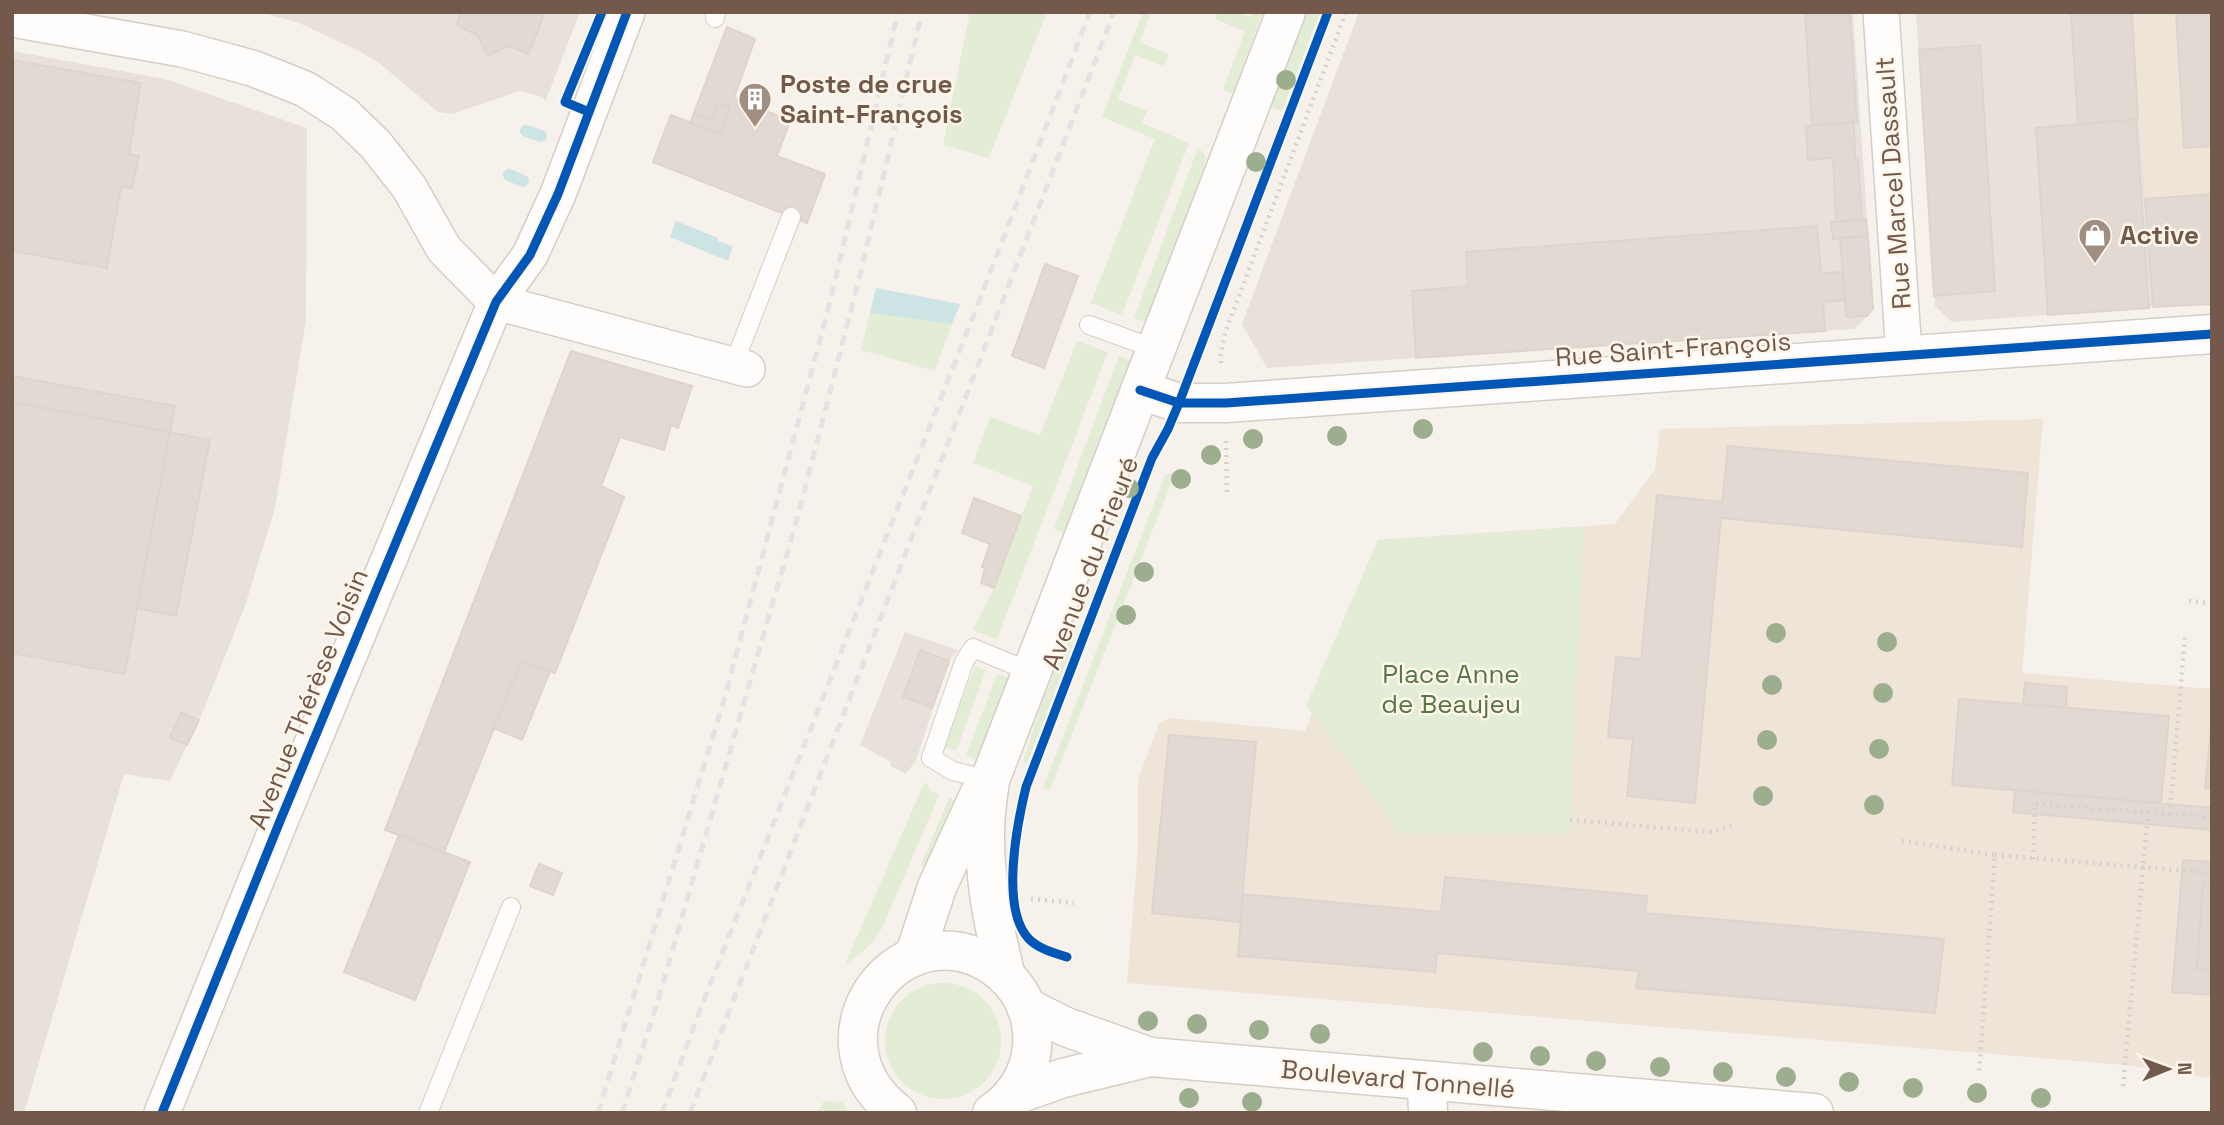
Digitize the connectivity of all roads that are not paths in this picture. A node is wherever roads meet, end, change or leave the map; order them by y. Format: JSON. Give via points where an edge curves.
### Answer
{"nodes":[{"id":1,"x":627,"y":12,"type":"edge"},
{"id":2,"x":1286,"y":12,"type":"edge"},
{"id":3,"x":1881,"y":12,"type":"edge"},
{"id":4,"x":12,"y":19,"type":"edge"},
{"id":5,"x":791,"y":217,"type":"dead end"},
{"id":6,"x":496,"y":302,"type":"junction"},
{"id":7,"x":1090,"y":325,"type":"dead end"},
{"id":8,"x":2212,"y":334,"type":"edge"},
{"id":9,"x":1156,"y":349,"type":"junction"},
{"id":10,"x":1904,"y":354,"type":"junction"},
{"id":11,"x":740,"y":367,"type":"joint"},
{"id":12,"x":1140,"y":390,"type":"junction"},
{"id":13,"x":1031,"y":672,"type":"junction"},
{"id":14,"x":990,"y":780,"type":"junction"},
{"id":15,"x":510,"y":907,"type":"dead end"},
{"id":16,"x":914,"y":957,"type":"junction"},
{"id":17,"x":1016,"y":992,"type":"junction"},
{"id":18,"x":1150,"y":1057,"type":"junction"},
{"id":19,"x":1427,"y":1097,"type":"edge"},
{"id":20,"x":1002,"y":1104,"type":"edge"},
{"id":21,"x":891,"y":1110,"type":"edge"},
{"id":22,"x":162,"y":1113,"type":"edge"},
{"id":23,"x":428,"y":1113,"type":"edge"},
{"id":24,"x":1814,"y":1113,"type":"edge"}],
"edges":[{"from":1,"to":6,"type":"street","name":"Avenue Thérèse Voisin","via":[[558,194],[530,255]]},
{"from":2,"to":9,"type":"street","name":"Avenue du Prieuré"},
{"from":3,"to":10,"type":"street","name":"Rue Marcel Dassault"},
{"from":4,"to":6,"type":"street","via":[[182,49],[253,68],[305,89],[344,114],[376,145],[409,187],[444,249]]},
{"from":5,"to":11,"type":"lane"},
{"from":6,"to":11,"type":"street"},
{"from":6,"to":22,"type":"street","name":"Avenue Thérèse Voisin"},
{"from":7,"to":9,"type":"lane"},
{"from":8,"to":10,"type":"street","name":"Rue Saint-François"},
{"from":9,"to":12,"type":"street","name":"Avenue du Prieuré"},
{"from":10,"to":12,"type":"street","name":"Rue Saint-François","via":[[1226,403],[1179,403]]},
{"from":12,"to":13,"type":"street","name":"Avenue du Prieuré"},
{"from":13,"to":14,"type":"street","name":"Avenue du Prieuré"},
{"from":13,"to":14,"type":"lane","via":[[968,645],[925,754],[953,771]]},
{"from":14,"to":16,"type":"street","name":"Avenue du Prieuré","via":[[971,809],[937,887]]},
{"from":14,"to":17,"type":"street","name":"Avenue du Prieuré","via":[[986,865],[995,933]]},
{"from":15,"to":23,"type":"lane"},
{"from":16,"to":17,"type":"street","name":"Boulevard Tonnellé","via":[[963,953],[986,962]]},
{"from":16,"to":21,"type":"street","via":[[888,972],[878,984],[859,1024],[857,1039],[868,1082]]},
{"from":17,"to":18,"type":"street","name":"Boulevard Tonnellé","via":[[1066,1027]]},
{"from":17,"to":20,"type":"street","name":"Avenue du Prieuré","via":[[1032,1033],[1030,1060],[1020,1085]]},
{"from":18,"to":19,"type":"street","name":"Boulevard Tonnellé"},
{"from":18,"to":20,"type":"street","name":"Boulevard Tonnellé","via":[[1063,1078]]},
{"from":19,"to":24,"type":"street","name":"Boulevard Tonnellé"}]}
